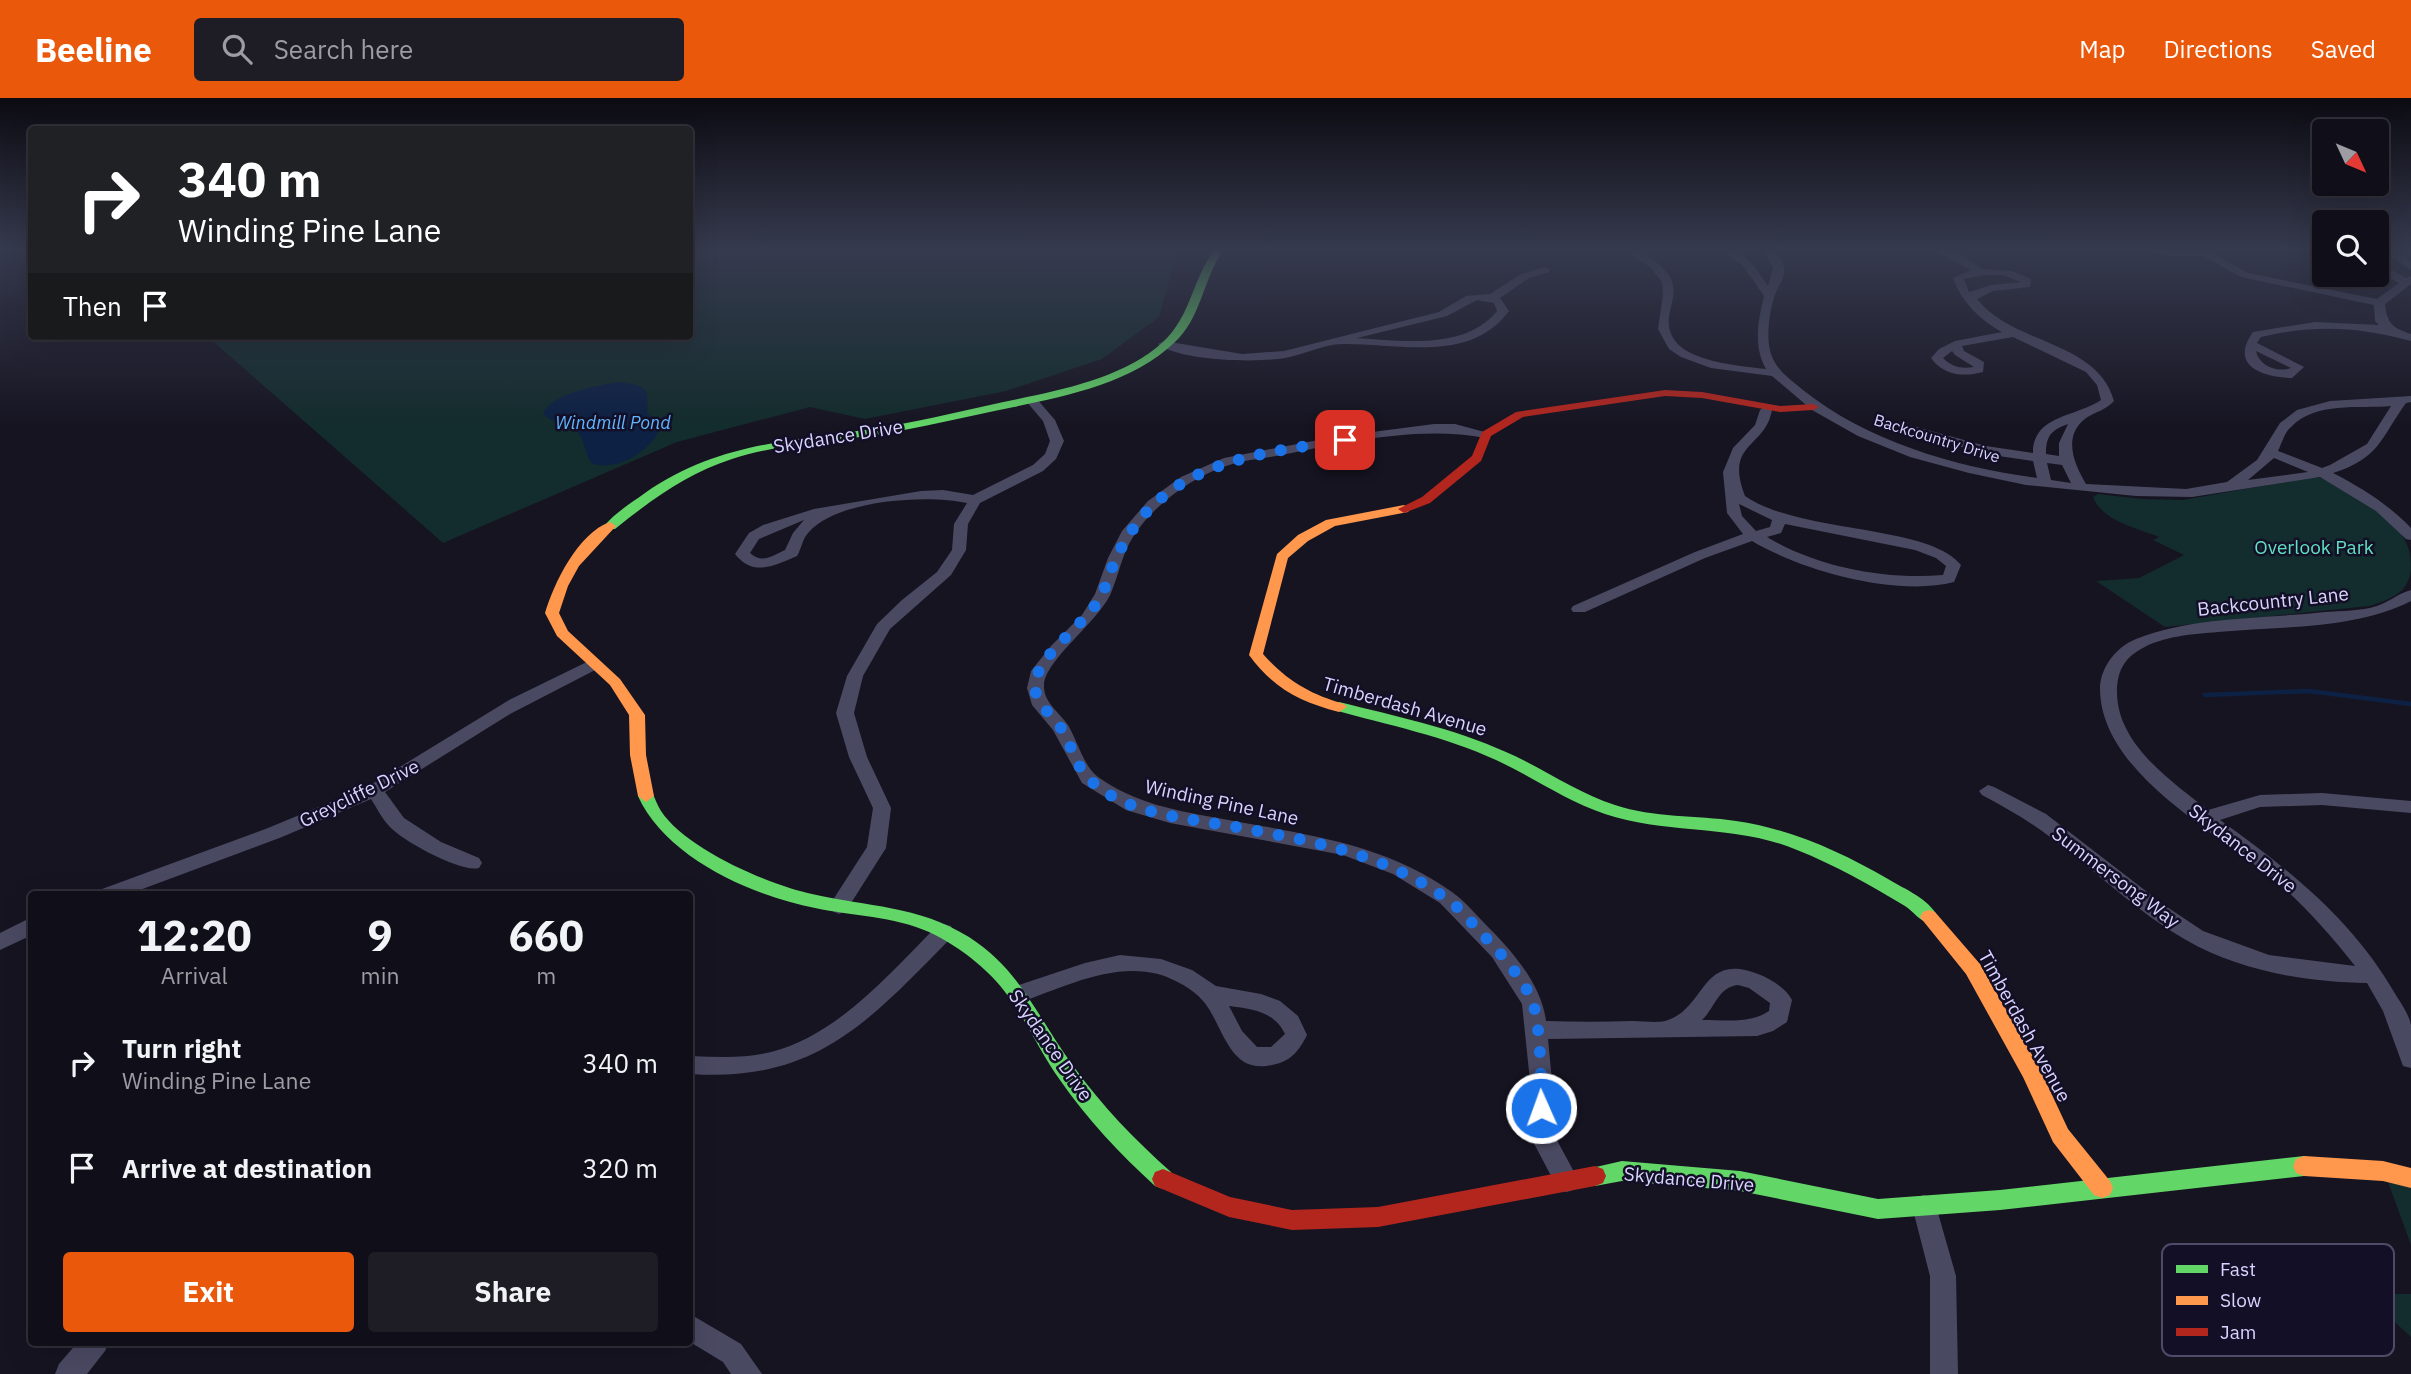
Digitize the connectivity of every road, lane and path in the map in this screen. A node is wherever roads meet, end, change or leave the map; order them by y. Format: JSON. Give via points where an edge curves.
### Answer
{"nodes":[{"id":1,"x":1195,"y":309,"type":"edge"},
{"id":2,"x":1451,"y":309,"type":"edge"},
{"id":3,"x":1502,"y":309,"type":"edge"},
{"id":4,"x":1667,"y":309,"type":"edge"},
{"id":5,"x":1767,"y":309,"type":"edge"},
{"id":6,"x":1975,"y":309,"type":"edge"},
{"id":7,"x":2380,"y":309,"type":"edge"},
{"id":8,"x":2390,"y":330,"type":"junction"},
{"id":9,"x":2010,"y":334,"type":"junction"},
{"id":10,"x":2411,"y":338,"type":"edge"},
{"id":11,"x":1345,"y":341,"type":"junction"},
{"id":12,"x":1164,"y":344,"type":"junction"},
{"id":13,"x":2250,"y":344,"type":"dead end"},
{"id":14,"x":1956,"y":345,"type":"dead end"},
{"id":15,"x":2411,"y":347,"type":"edge"},
{"id":16,"x":1775,"y":373,"type":"junction"},
{"id":17,"x":2406,"y":399,"type":"edge"},
{"id":18,"x":1032,"y":401,"type":"junction"},
{"id":19,"x":1813,"y":407,"type":"junction"},
{"id":20,"x":1766,"y":410,"type":"junction"},
{"id":21,"x":2081,"y":416,"type":"junction"},
{"id":22,"x":1898,"y":426,"type":"dead end"},
{"id":23,"x":1486,"y":434,"type":"junction"},
{"id":24,"x":2271,"y":453,"type":"junction"},
{"id":25,"x":2038,"y":458,"type":"junction"},
{"id":26,"x":2065,"y":461,"type":"junction"},
{"id":27,"x":2319,"y":471,"type":"junction"},
{"id":28,"x":1733,"y":481,"type":"junction"},
{"id":29,"x":2045,"y":482,"type":"junction"},
{"id":30,"x":2230,"y":485,"type":"junction"},
{"id":31,"x":2081,"y":487,"type":"junction"},
{"id":32,"x":975,"y":500,"type":"junction"},
{"id":33,"x":828,"y":511,"type":"junction"},
{"id":34,"x":1780,"y":518,"type":"junction"},
{"id":35,"x":1755,"y":534,"type":"junction"},
{"id":36,"x":2411,"y":536,"type":"edge"},
{"id":37,"x":2411,"y":595,"type":"edge"},
{"id":38,"x":1579,"y":609,"type":"dead end"},
{"id":39,"x":2137,"y":644,"type":"joint"},
{"id":40,"x":595,"y":663,"type":"junction"},
{"id":41,"x":374,"y":790,"type":"junction"},
{"id":42,"x":1988,"y":791,"type":"dead end"},
{"id":43,"x":2411,"y":807,"type":"edge"},
{"id":44,"x":2207,"y":817,"type":"junction"},
{"id":45,"x":472,"y":863,"type":"dead end"},
{"id":46,"x":117,"y":891,"type":"edge"},
{"id":47,"x":839,"y":906,"type":"junction"},
{"id":48,"x":28,"y":927,"type":"edge"},
{"id":49,"x":944,"y":932,"type":"junction"},
{"id":50,"x":0,"y":942,"type":"edge"},
{"id":51,"x":2372,"y":975,"type":"junction"},
{"id":52,"x":1210,"y":993,"type":"dead end"},
{"id":53,"x":1018,"y":994,"type":"junction"},
{"id":54,"x":1536,"y":1030,"type":"junction"},
{"id":55,"x":1669,"y":1030,"type":"dead end"},
{"id":56,"x":2411,"y":1059,"type":"edge"},
{"id":57,"x":693,"y":1065,"type":"edge"},
{"id":58,"x":2411,"y":1178,"type":"edge"},
{"id":59,"x":1567,"y":1181,"type":"junction"},
{"id":60,"x":2102,"y":1188,"type":"junction"},
{"id":61,"x":1924,"y":1206,"type":"junction"},
{"id":62,"x":693,"y":1329,"type":"edge"},
{"id":63,"x":93,"y":1346,"type":"edge"},
{"id":64,"x":69,"y":1374,"type":"edge"},
{"id":65,"x":748,"y":1374,"type":"edge"},
{"id":66,"x":1944,"y":1374,"type":"edge"}],
"edges":[{"from":1,"to":12,"type":"street","name":"Skydance Drive","via":[[1174,338]]},
{"from":2,"to":11,"type":"street"},
{"from":3,"to":11,"type":"street","via":[[1499,320],[1475,336],[1407,345]]},
{"from":4,"to":16,"type":"street","via":[[1665,336],[1672,344],[1726,368]]},
{"from":5,"to":16,"type":"street","name":"Backcountry Drive","via":[[1761,337]]},
{"from":6,"to":9,"type":"street"},
{"from":7,"to":8,"type":"street","via":[[2381,321]]},
{"from":8,"to":10,"type":"street"},
{"from":8,"to":13,"type":"street","via":[[2329,325],[2286,328],[2257,334]]},
{"from":8,"to":15,"type":"street"},
{"from":9,"to":14,"type":"street"},
{"from":9,"to":21,"type":"street","via":[[2082,365],[2104,383],[2109,401]]},
{"from":11,"to":12,"type":"street","via":[[1265,359],[1203,354]]},
{"from":12,"to":18,"type":"street","name":"Skydance Drive","via":[[1083,389]]},
{"from":16,"to":19,"type":"street","name":"Backcountry Drive"},
{"from":17,"to":24,"type":"street","name":"Backcountry Drive","via":[[2326,406],[2302,414],[2287,422]]},
{"from":17,"to":27,"type":"street","name":"Backcountry Drive","via":[[2365,452]]},
{"from":18,"to":32,"type":"street","via":[[1049,420],[1058,440],[1051,456],[1038,468]]},
{"from":18,"to":40,"type":"street","name":"Skydance Drive","via":[[884,430],[789,442],[708,463],[646,497],[591,542],[560,582],[552,613],[562,633]]},
{"from":19,"to":20,"type":"street"},
{"from":19,"to":29,"type":"street","name":"Backcountry Drive","via":[[1907,450],[2002,476]]},
{"from":20,"to":23,"type":"street","via":[[1697,395],[1661,394],[1520,414]]},
{"from":20,"to":28,"type":"street","via":[[1758,433],[1741,443],[1730,472]]},
{"from":21,"to":25,"type":"street","via":[[2046,427],[2039,436]]},
{"from":21,"to":26,"type":"street","via":[[2068,430]]},
{"from":22,"to":25,"type":"street","via":[[1984,450]]},
{"from":23,"to":54,"type":"street","name":"Winding Pine Lane","via":[[1434,428],[1287,449],[1224,462],[1186,480],[1153,505],[1127,534],[1103,594],[1088,618],[1037,674],[1035,688],[1088,779],[1133,805],[1346,849],[1401,869],[1447,898],[1499,951],[1533,1002]]},
{"from":23,"to":60,"type":"street","name":"Timberdash Avenue","via":[[1477,458],[1427,499],[1401,510],[1331,523],[1303,538],[1282,557],[1256,655],[1278,681],[1302,698],[1435,732],[1501,756],[1612,811],[1763,832],[1838,858],[1921,907],[1973,969],[2032,1073],[2060,1135]]},
{"from":24,"to":27,"type":"street"},
{"from":24,"to":30,"type":"street","name":"Backcountry Drive","via":[[2259,467]]},
{"from":25,"to":26,"type":"street"},
{"from":25,"to":29,"type":"street"},
{"from":26,"to":31,"type":"street"},
{"from":27,"to":30,"type":"street","name":"Backcountry Drive","via":[[2265,484]]},
{"from":27,"to":36,"type":"street","via":[[2355,489]]},
{"from":28,"to":34,"type":"street","via":[[1740,498]]},
{"from":28,"to":35,"type":"street","via":[[1731,505],[1737,519]]},
{"from":29,"to":31,"type":"street","name":"Backcountry Drive"},
{"from":30,"to":31,"type":"street","name":"Backcountry Drive","via":[[2189,493]]},
{"from":32,"to":33,"type":"street","via":[[929,495]]},
{"from":32,"to":47,"type":"street","via":[[961,524],[959,550],[943,575],[883,627],[855,676],[845,713],[858,757],[882,808],[876,848]]},
{"from":33,"to":33,"type":"street","via":[[785,520],[754,537],[742,554],[752,564],[779,560],[792,553],[794,540],[810,521]]},
{"from":34,"to":35,"type":"street","via":[[1776,530]]},
{"from":34,"to":35,"type":"street","via":[[1948,557],[1954,565],[1950,579],[1929,583],[1894,579],[1813,563]]},
{"from":35,"to":38,"type":"street","via":[[1692,556]]},
{"from":37,"to":39,"type":"street","name":"Backcountry Lane","via":[[2381,610],[2171,633]]},
{"from":39,"to":44,"type":"street","name":"Skydance Drive","via":[[2111,669],[2105,693],[2114,727],[2147,769]]},
{"from":40,"to":41,"type":"street","name":"Greycliffe Drive","via":[[489,719]]},
{"from":40,"to":47,"type":"street","name":"Skydance Drive","via":[[615,682],[637,715],[638,755],[648,804],[674,834],[709,862],[807,900]]},
{"from":41,"to":45,"type":"street","via":[[397,822],[434,847]]},
{"from":41,"to":46,"type":"street","name":"Greycliffe Drive","via":[[272,835]]},
{"from":42,"to":51,"type":"street","name":"Summersong Way","via":[[2038,818],[2176,924],[2276,965],[2330,975]]},
{"from":43,"to":44,"type":"street","via":[[2322,799],[2260,801]]},
{"from":44,"to":51,"type":"street","name":"Skydance Drive","via":[[2289,881]]},
{"from":47,"to":49,"type":"street","name":"Skydance Drive","via":[[918,920]]},
{"from":48,"to":50,"type":"street"},
{"from":49,"to":53,"type":"street","name":"Skydance Drive","via":[[971,946]]},
{"from":49,"to":57,"type":"street","via":[[855,1020],[819,1045],[727,1070]]},
{"from":51,"to":56,"type":"street","name":"Skydance Drive"},
{"from":52,"to":53,"type":"street","via":[[1180,974],[1152,964],[1116,964]]},
{"from":53,"to":59,"type":"street","name":"Skydance Drive","via":[[1066,1072],[1124,1145],[1167,1182],[1229,1207],[1292,1220],[1378,1217]]},
{"from":54,"to":55,"type":"street"},
{"from":54,"to":59,"type":"street","name":"Winding Pine Lane","via":[[1541,1134]]},
{"from":58,"to":60,"type":"street","name":"Skydance Drive","via":[[2384,1171],[2291,1165]]},
{"from":59,"to":61,"type":"street","name":"Skydance Drive","via":[[1622,1171],[1740,1181],[1878,1209]]},
{"from":60,"to":61,"type":"street","name":"Skydance Drive"},
{"from":61,"to":66,"type":"street","via":[[1943,1276]]},
{"from":62,"to":65,"type":"street","via":[[732,1353]]},
{"from":63,"to":64,"type":"street"}]}
